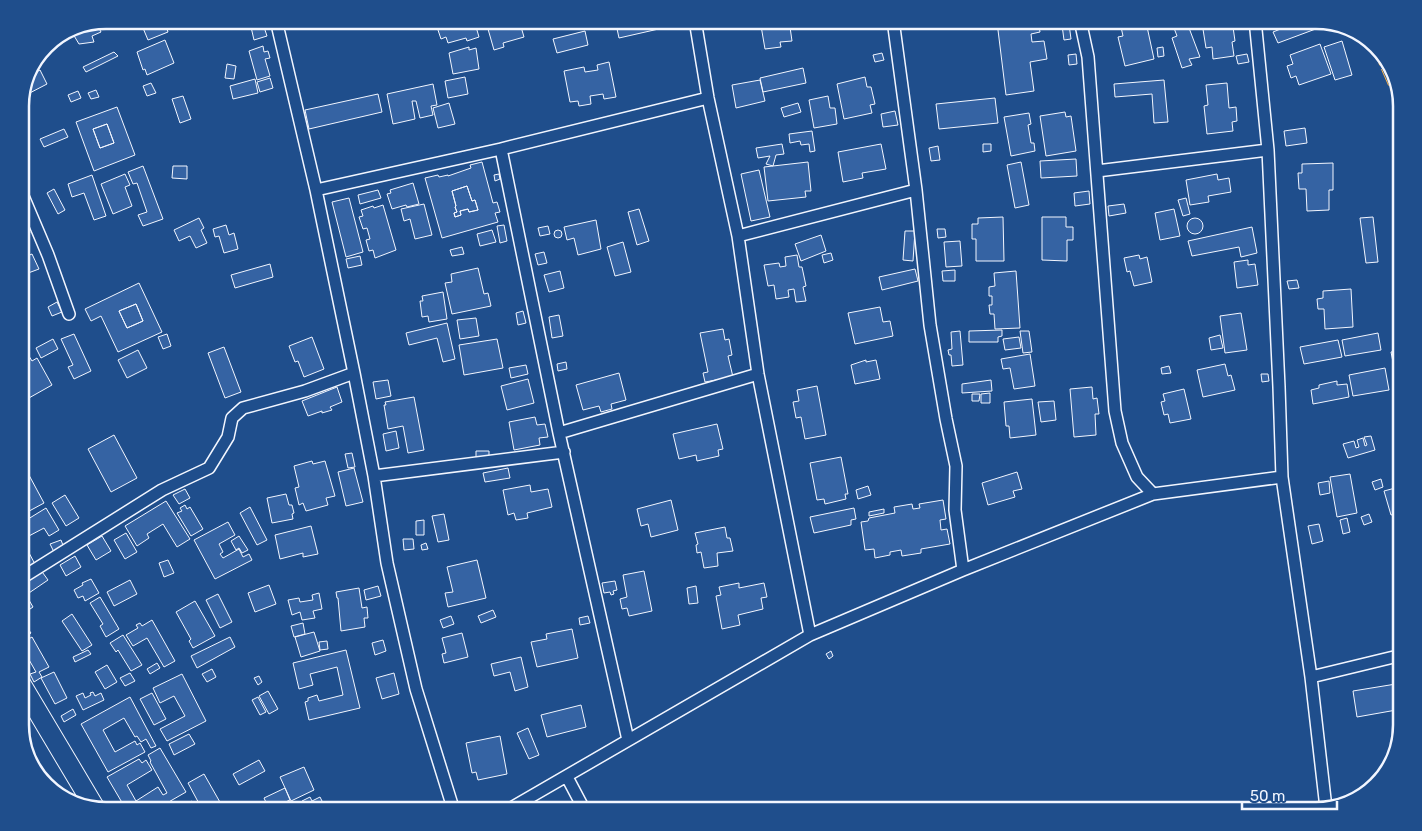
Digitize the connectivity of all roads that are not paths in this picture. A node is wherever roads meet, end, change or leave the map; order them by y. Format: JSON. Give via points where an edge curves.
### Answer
{"nodes":[{"id":1,"x":277,"y":29,"type":"edge"},
{"id":2,"x":696,"y":29,"type":"edge"},
{"id":3,"x":894,"y":29,"type":"edge"},
{"id":4,"x":1082,"y":29,"type":"edge"},
{"id":5,"x":1256,"y":29,"type":"edge"},
{"id":6,"x":708,"y":98,"type":"junction"},
{"id":7,"x":501,"y":149,"type":"junction"},
{"id":8,"x":1268,"y":150,"type":"junction"},
{"id":9,"x":1097,"y":171,"type":"junction"},
{"id":10,"x":316,"y":190,"type":"junction"},
{"id":11,"x":916,"y":190,"type":"junction"},
{"id":12,"x":29,"y":210,"type":"edge"},
{"id":13,"x":738,"y":236,"type":"junction"},
{"id":14,"x":69,"y":314,"type":"dead end"},
{"id":15,"x":354,"y":373,"type":"junction"},
{"id":16,"x":758,"y":374,"type":"junction"},
{"id":17,"x":559,"y":433,"type":"junction"},
{"id":18,"x":564,"y":452,"type":"junction"},
{"id":19,"x":374,"y":476,"type":"junction"},
{"id":20,"x":1282,"y":477,"type":"junction"},
{"id":21,"x":1153,"y":494,"type":"junction"},
{"id":22,"x":964,"y":570,"type":"junction"},
{"id":23,"x":29,"y":573,"type":"edge"},
{"id":24,"x":810,"y":635,"type":"junction"},
{"id":25,"x":1393,"y":657,"type":"edge"},
{"id":26,"x":1311,"y":677,"type":"junction"},
{"id":27,"x":29,"y":697,"type":"edge"},
{"id":28,"x":628,"y":740,"type":"junction"},
{"id":29,"x":567,"y":777,"type":"junction"},
{"id":30,"x":91,"y":801,"type":"edge"},
{"id":31,"x":451,"y":802,"type":"edge"},
{"id":32,"x":522,"y":802,"type":"edge"},
{"id":33,"x":580,"y":802,"type":"edge"},
{"id":34,"x":1325,"y":802,"type":"edge"}],
"edges":[{"from":1,"to":10,"type":"street"},
{"from":2,"to":6,"type":"street"},
{"from":3,"to":11,"type":"street"},
{"from":4,"to":9,"type":"street","via":[[1088,57]]},
{"from":5,"to":8,"type":"street"},
{"from":6,"to":7,"type":"street"},
{"from":6,"to":13,"type":"street"},
{"from":7,"to":10,"type":"street"},
{"from":7,"to":17,"type":"street"},
{"from":8,"to":9,"type":"street"},
{"from":8,"to":20,"type":"street"},
{"from":9,"to":21,"type":"street","via":[[1115,411],[1122,443],[1137,477]]},
{"from":10,"to":15,"type":"street"},
{"from":11,"to":13,"type":"street"},
{"from":11,"to":22,"type":"street","via":[[930,325],[956,466],[955,510]]},
{"from":12,"to":14,"type":"street"},
{"from":13,"to":16,"type":"street"},
{"from":15,"to":19,"type":"street"},
{"from":15,"to":23,"type":"street","via":[[243,408],[232,418],[228,437],[209,468],[162,490]]},
{"from":16,"to":17,"type":"street"},
{"from":16,"to":24,"type":"street"},
{"from":17,"to":18,"type":"street"},
{"from":18,"to":19,"type":"street"},
{"from":18,"to":28,"type":"street"},
{"from":19,"to":31,"type":"street","via":[[387,563],[416,690]]},
{"from":20,"to":21,"type":"street"},
{"from":20,"to":26,"type":"street"},
{"from":21,"to":22,"type":"street"},
{"from":22,"to":24,"type":"street"},
{"from":24,"to":28,"type":"street"},
{"from":25,"to":26,"type":"street"},
{"from":26,"to":34,"type":"street"},
{"from":27,"to":30,"type":"highway"},
{"from":28,"to":29,"type":"street"},
{"from":29,"to":32,"type":"street"},
{"from":29,"to":33,"type":"street"}]}
